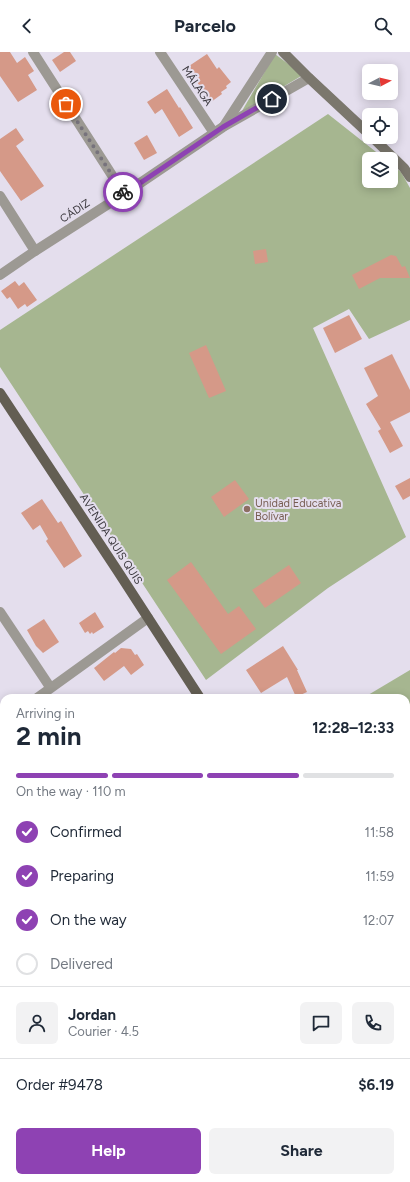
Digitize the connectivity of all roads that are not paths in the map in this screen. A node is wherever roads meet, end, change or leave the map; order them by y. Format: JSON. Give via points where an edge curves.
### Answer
{"nodes":[{"id":1,"x":33,"y":52,"type":"edge"},
{"id":2,"x":160,"y":52,"type":"edge"},
{"id":3,"x":272,"y":52,"type":"edge"},
{"id":4,"x":283,"y":52,"type":"edge"},
{"id":5,"x":309,"y":78,"type":"junction"},
{"id":6,"x":223,"y":127,"type":"junction"},
{"id":7,"x":362,"y":127,"type":"edge"},
{"id":8,"x":214,"y":133,"type":"junction"},
{"id":9,"x":380,"y":144,"type":"edge"},
{"id":10,"x":407,"y":166,"type":"edge"},
{"id":11,"x":410,"y":177,"type":"edge"},
{"id":12,"x":124,"y":194,"type":"junction"},
{"id":13,"x":0,"y":196,"type":"edge"},
{"id":14,"x":35,"y":251,"type":"junction"},
{"id":15,"x":0,"y":275,"type":"edge"},
{"id":16,"x":0,"y":393,"type":"edge"},
{"id":17,"x":3,"y":404,"type":"edge"},
{"id":18,"x":0,"y":612,"type":"edge"},
{"id":19,"x":148,"y":618,"type":"junction"},
{"id":20,"x":50,"y":687,"type":"junction"},
{"id":21,"x":42,"y":694,"type":"edge"},
{"id":22,"x":197,"y":694,"type":"edge"}],
"edges":[{"from":1,"to":12,"type":"street"},
{"from":2,"to":8,"type":"street","name":"MÁLAGA"},
{"from":3,"to":6,"type":"street","name":"CÁDIZ"},
{"from":4,"to":5,"type":"street"},
{"from":5,"to":6,"type":"street","name":"CÁDIZ"},
{"from":5,"to":7,"type":"street"},
{"from":6,"to":8,"type":"street","name":"CÁDIZ"},
{"from":8,"to":12,"type":"street","name":"CÁDIZ"},
{"from":9,"to":10,"type":"street"},
{"from":10,"to":11,"type":"street"},
{"from":12,"to":14,"type":"street","name":"CÁDIZ"},
{"from":13,"to":14,"type":"street"},
{"from":14,"to":15,"type":"street","name":"CÁDIZ"},
{"from":16,"to":17,"type":"main road","name":"AVENIDA QUIS QUIS"},
{"from":17,"to":19,"type":"main road","name":"AVENIDA QUIS QUIS"},
{"from":18,"to":20,"type":"street"},
{"from":19,"to":20,"type":"street"},
{"from":19,"to":22,"type":"main road","name":"AVENIDA QUIS QUIS"},
{"from":20,"to":21,"type":"street"}]}
